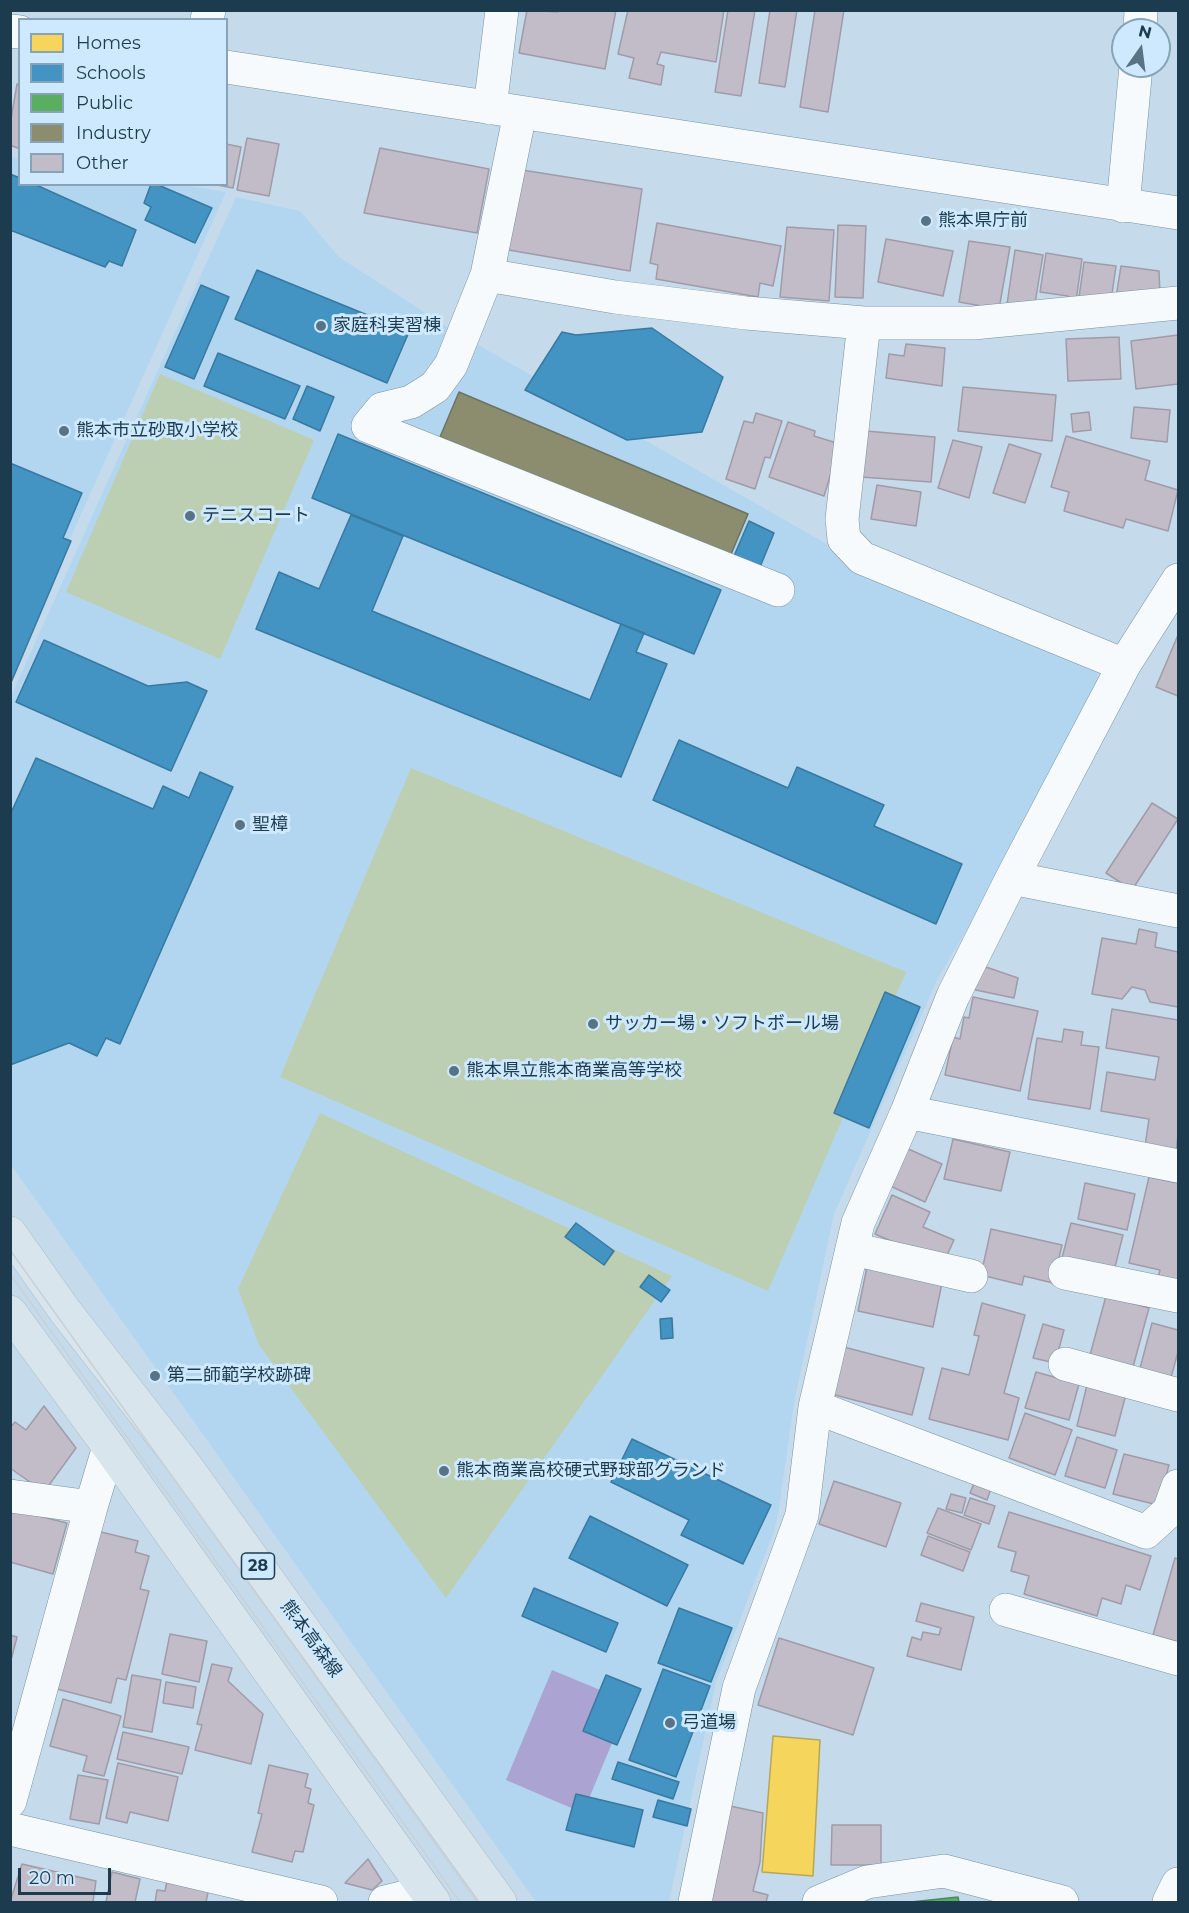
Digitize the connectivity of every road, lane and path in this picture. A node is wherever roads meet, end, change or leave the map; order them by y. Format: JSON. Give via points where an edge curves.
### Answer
{"nodes":[{"id":1,"x":502,"y":10,"type":"edge"},
{"id":2,"x":228,"y":66,"type":"edge"},
{"id":3,"x":1135,"y":78,"type":"edge"},
{"id":4,"x":505,"y":110,"type":"junction"},
{"id":5,"x":1123,"y":206,"type":"junction"},
{"id":6,"x":1179,"y":213,"type":"edge"},
{"id":7,"x":488,"y":275,"type":"junction"},
{"id":8,"x":1179,"y":303,"type":"edge"},
{"id":9,"x":864,"y":322,"type":"junction"},
{"id":10,"x":1179,"y":580,"type":"edge"},
{"id":11,"x":778,"y":590,"type":"dead end"},
{"id":12,"x":1124,"y":664,"type":"junction"},
{"id":13,"x":1012,"y":878,"type":"junction"},
{"id":14,"x":1179,"y":911,"type":"edge"},
{"id":15,"x":907,"y":1112,"type":"junction"},
{"id":16,"x":1179,"y":1166,"type":"edge"},
{"id":17,"x":10,"y":1233,"type":"edge"},
{"id":18,"x":852,"y":1249,"type":"junction"},
{"id":19,"x":1065,"y":1273,"type":"dead end"},
{"id":20,"x":971,"y":1275,"type":"dead end"},
{"id":21,"x":1179,"y":1296,"type":"edge"},
{"id":22,"x":10,"y":1312,"type":"edge"},
{"id":23,"x":1065,"y":1364,"type":"dead end"},
{"id":24,"x":1179,"y":1395,"type":"edge"},
{"id":25,"x":815,"y":1407,"type":"junction"},
{"id":26,"x":109,"y":1447,"type":"junction"},
{"id":27,"x":1179,"y":1486,"type":"edge"},
{"id":28,"x":10,"y":1496,"type":"edge"},
{"id":29,"x":91,"y":1507,"type":"junction"},
{"id":30,"x":1006,"y":1610,"type":"dead end"},
{"id":31,"x":1179,"y":1659,"type":"edge"},
{"id":32,"x":10,"y":1801,"type":"edge"},
{"id":33,"x":10,"y":1829,"type":"edge"},
{"id":34,"x":1179,"y":1884,"type":"edge"},
{"id":35,"x":430,"y":1897,"type":"edge"},
{"id":36,"x":321,"y":1902,"type":"edge"},
{"id":37,"x":385,"y":1902,"type":"edge"},
{"id":38,"x":500,"y":1902,"type":"edge"},
{"id":39,"x":695,"y":1902,"type":"edge"},
{"id":40,"x":819,"y":1902,"type":"edge"},
{"id":41,"x":1062,"y":1902,"type":"edge"},
{"id":42,"x":1169,"y":1902,"type":"edge"}],
"edges":[{"from":1,"to":4,"type":"street"},
{"from":2,"to":4,"type":"street"},
{"from":3,"to":5,"type":"street"},
{"from":4,"to":5,"type":"street"},
{"from":4,"to":7,"type":"street"},
{"from":5,"to":6,"type":"street"},
{"from":7,"to":9,"type":"street","via":[[615,297]]},
{"from":7,"to":11,"type":"street","via":[[451,365],[435,387],[411,402],[382,409],[368,426]]},
{"from":8,"to":9,"type":"street","via":[[973,323]]},
{"from":9,"to":12,"type":"street","via":[[842,519],[844,539],[862,558]]},
{"from":10,"to":12,"type":"street"},
{"from":12,"to":13,"type":"street"},
{"from":13,"to":14,"type":"street"},
{"from":13,"to":15,"type":"street","via":[[953,996]]},
{"from":15,"to":16,"type":"street"},
{"from":15,"to":18,"type":"street","via":[[858,1223]]},
{"from":17,"to":38,"type":"main road","name":"熊本高森線","number":"28","via":[[65,1311],[185,1465]]},
{"from":18,"to":20,"type":"street"},
{"from":18,"to":25,"type":"street"},
{"from":19,"to":21,"type":"street"},
{"from":22,"to":26,"type":"main road"},
{"from":23,"to":24,"type":"street"},
{"from":25,"to":27,"type":"street","via":[[1146,1532],[1169,1511]]},
{"from":25,"to":39,"type":"street","via":[[802,1515],[739,1688]]},
{"from":26,"to":29,"type":"street"},
{"from":26,"to":35,"type":"main road"},
{"from":28,"to":29,"type":"street"},
{"from":29,"to":32,"type":"street"},
{"from":30,"to":31,"type":"street"},
{"from":33,"to":36,"type":"street"},
{"from":34,"to":42,"type":"street"},
{"from":35,"to":37,"type":"street"},
{"from":40,"to":41,"type":"street","via":[[867,1882],[944,1871]]}]}
